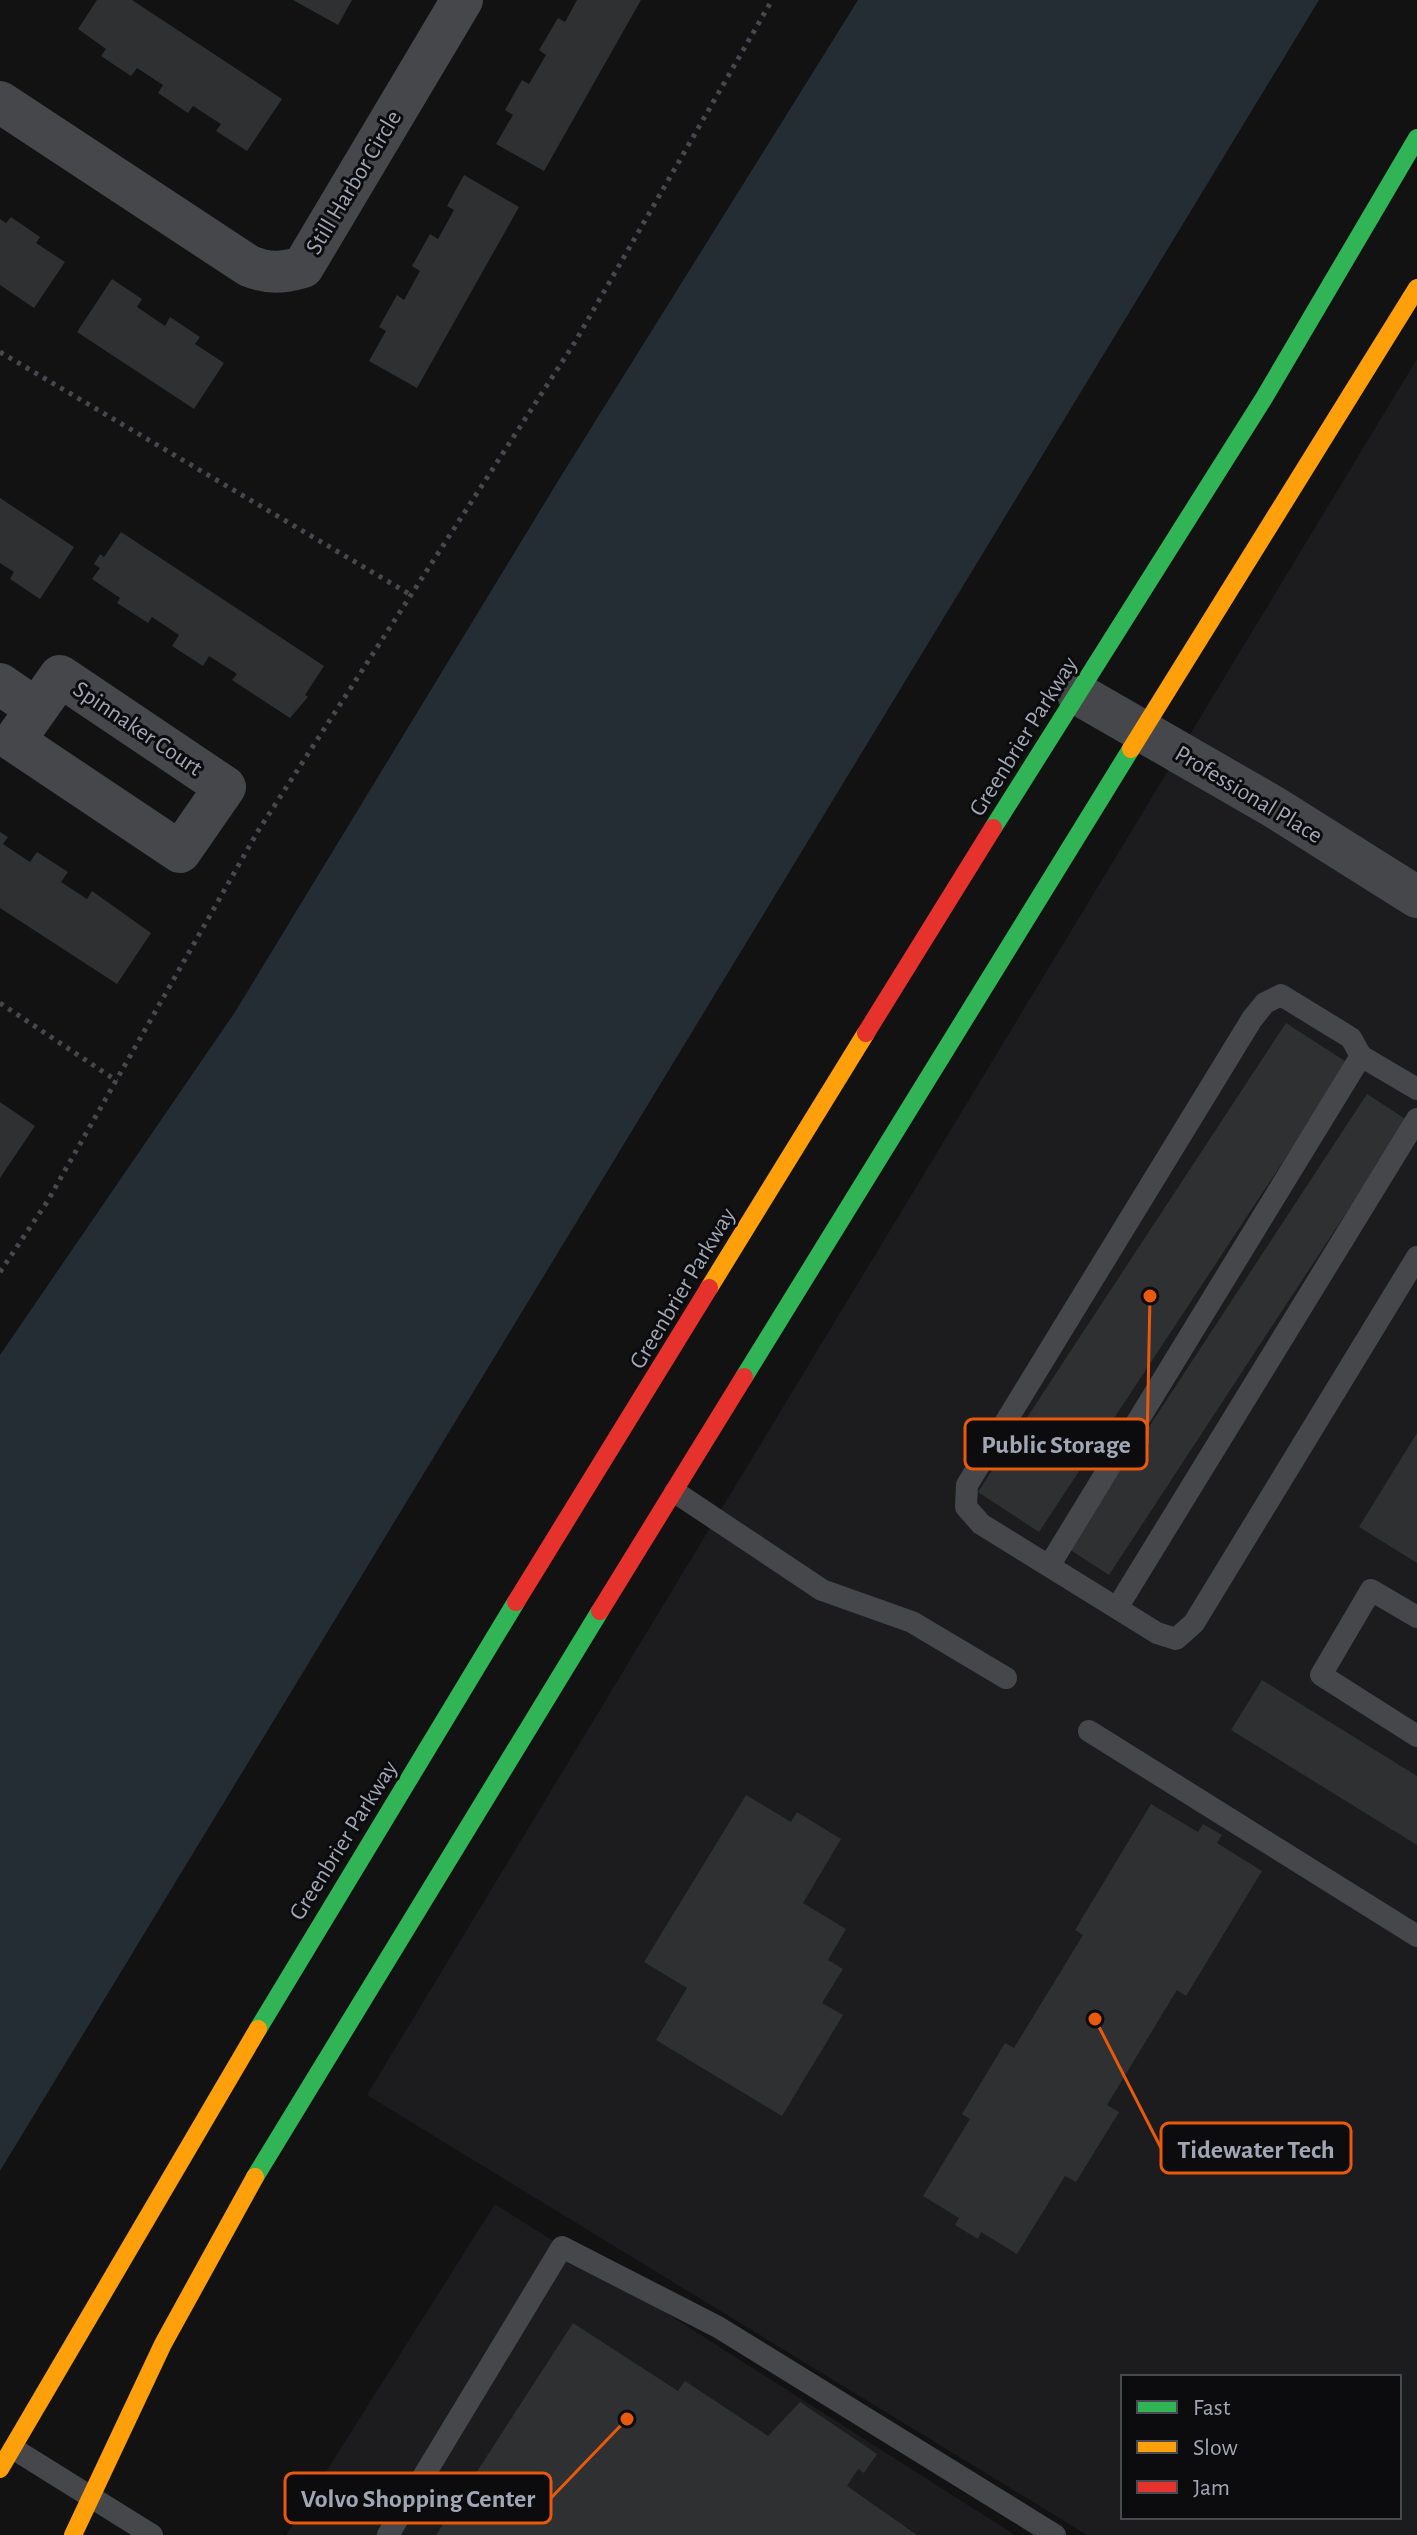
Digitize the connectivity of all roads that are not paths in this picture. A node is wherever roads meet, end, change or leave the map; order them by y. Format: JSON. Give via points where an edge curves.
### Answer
{"nodes":[{"id":1,"x":462,"y":0,"type":"edge"},
{"id":2,"x":0,"y":102,"type":"edge"},
{"id":3,"x":1417,"y":138,"type":"edge"},
{"id":4,"x":1417,"y":288,"type":"edge"},
{"id":5,"x":0,"y":684,"type":"edge"},
{"id":6,"x":1078,"y":694,"type":"junction"},
{"id":7,"x":35,"y":708,"type":"junction"},
{"id":8,"x":1143,"y":731,"type":"junction"},
{"id":9,"x":1417,"y":897,"type":"edge"},
{"id":10,"x":1361,"y":1056,"type":"junction"},
{"id":11,"x":1417,"y":1089,"type":"edge"},
{"id":12,"x":1417,"y":1119,"type":"edge"},
{"id":13,"x":1417,"y":1257,"type":"edge"},
{"id":14,"x":675,"y":1492,"type":"junction"},
{"id":15,"x":1049,"y":1566,"type":"junction"},
{"id":16,"x":1117,"y":1608,"type":"junction"},
{"id":17,"x":1417,"y":1617,"type":"edge"},
{"id":18,"x":1006,"y":1678,"type":"dead end"},
{"id":19,"x":1089,"y":1731,"type":"dead end"},
{"id":20,"x":1417,"y":1736,"type":"edge"},
{"id":21,"x":1417,"y":1936,"type":"edge"},
{"id":22,"x":14,"y":2449,"type":"junction"},
{"id":23,"x":0,"y":2469,"type":"edge"},
{"id":24,"x":91,"y":2496,"type":"junction"},
{"id":25,"x":73,"y":2535,"type":"edge"},
{"id":26,"x":152,"y":2535,"type":"edge"},
{"id":27,"x":388,"y":2535,"type":"edge"},
{"id":28,"x":1055,"y":2535,"type":"edge"}],
"edges":[{"from":1,"to":2,"type":"street","name":"Still Harbor Circle","via":[[303,267],[286,272],[249,266]]},
{"from":3,"to":6,"type":"main road","name":"Greenbrier Parkway","via":[[1264,398]]},
{"from":4,"to":8,"type":"main road"},
{"from":5,"to":7,"type":"street","name":"Spinnaker Court"},
{"from":6,"to":8,"type":"street","name":"Professional Place"},
{"from":6,"to":22,"type":"main road","name":"Greenbrier Parkway","via":[[363,1850]]},
{"from":7,"to":7,"type":"street","name":"Spinnaker Court","via":[[14,741],[180,852],[225,787],[60,676]]},
{"from":8,"to":9,"type":"street","name":"Professional Place"},
{"from":8,"to":14,"type":"main road"},
{"from":10,"to":11,"type":"lane"},
{"from":10,"to":15,"type":"lane"},
{"from":10,"to":15,"type":"lane","via":[[1351,1038],[1281,995],[1258,1011],[1230,1054],[967,1485],[971,1517]]},
{"from":12,"to":16,"type":"lane"},
{"from":13,"to":16,"type":"lane","via":[[1184,1634],[1167,1638]]},
{"from":14,"to":18,"type":"lane","via":[[822,1590],[912,1622]]},
{"from":14,"to":24,"type":"main road","via":[[272,2147],[163,2344]]},
{"from":15,"to":16,"type":"lane"},
{"from":17,"to":20,"type":"lane","via":[[1371,1590],[1321,1675]]},
{"from":19,"to":21,"type":"lane"},
{"from":22,"to":23,"type":"main road","name":"Greenbrier Parkway"},
{"from":22,"to":24,"type":"lane"},
{"from":24,"to":25,"type":"main road"},
{"from":24,"to":26,"type":"lane"},
{"from":27,"to":28,"type":"lane","via":[[562,2247],[718,2327]]}]}
